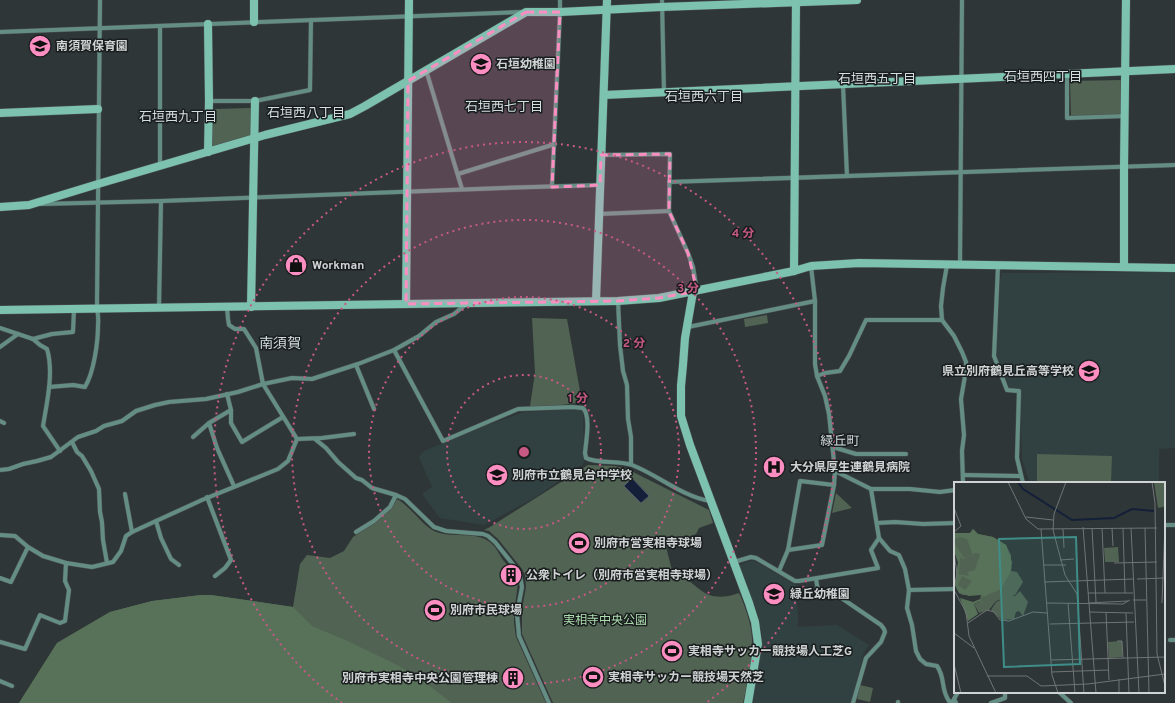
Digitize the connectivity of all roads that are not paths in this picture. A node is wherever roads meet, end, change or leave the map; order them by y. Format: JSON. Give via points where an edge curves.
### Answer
{"nodes":[{"id":1,"x":100,"y":0,"type":"edge"},
{"id":2,"x":254,"y":0,"type":"edge"},
{"id":3,"x":408,"y":0,"type":"edge"},
{"id":4,"x":560,"y":0,"type":"edge"},
{"id":5,"x":607,"y":0,"type":"edge"},
{"id":6,"x":857,"y":0,"type":"edge"},
{"id":7,"x":962,"y":0,"type":"edge"},
{"id":8,"x":1126,"y":0,"type":"edge"},
{"id":9,"x":796,"y":1,"type":"edge"},
{"id":10,"x":662,"y":3,"type":"edge"},
{"id":11,"x":607,"y":10,"type":"junction"},
{"id":12,"x":526,"y":12,"type":"junction"},
{"id":13,"x":560,"y":12,"type":"junction"},
{"id":14,"x":408,"y":16,"type":"junction"},
{"id":15,"x":311,"y":20,"type":"junction"},
{"id":16,"x":254,"y":22,"type":"junction"},
{"id":17,"x":208,"y":24,"type":"junction"},
{"id":18,"x":160,"y":26,"type":"junction"},
{"id":19,"x":99,"y":28,"type":"junction"},
{"id":20,"x":0,"y":32,"type":"edge"},
{"id":21,"x":1175,"y":69,"type":"edge"},
{"id":22,"x":426,"y":70,"type":"junction"},
{"id":23,"x":1126,"y":71,"type":"junction"},
{"id":24,"x":1067,"y":74,"type":"junction"},
{"id":25,"x":961,"y":79,"type":"junction"},
{"id":26,"x":408,"y":81,"type":"junction"},
{"id":27,"x":843,"y":85,"type":"junction"},
{"id":28,"x":796,"y":86,"type":"junction"},
{"id":29,"x":664,"y":92,"type":"junction"},
{"id":30,"x":604,"y":95,"type":"junction"},
{"id":31,"x":209,"y":101,"type":"junction"},
{"id":32,"x":255,"y":101,"type":"junction"},
{"id":33,"x":98,"y":109,"type":"junction"},
{"id":34,"x":0,"y":113,"type":"edge"},
{"id":35,"x":1125,"y":116,"type":"junction"},
{"id":36,"x":254,"y":139,"type":"junction"},
{"id":37,"x":555,"y":144,"type":"junction"},
{"id":38,"x":208,"y":152,"type":"junction"},
{"id":39,"x":601,"y":156,"type":"junction"},
{"id":40,"x":1175,"y":165,"type":"edge"},
{"id":41,"x":160,"y":166,"type":"junction"},
{"id":42,"x":1124,"y":167,"type":"junction"},
{"id":43,"x":960,"y":172,"type":"junction"},
{"id":44,"x":458,"y":174,"type":"junction"},
{"id":45,"x":846,"y":176,"type":"junction"},
{"id":46,"x":795,"y":178,"type":"junction"},
{"id":47,"x":670,"y":182,"type":"junction"},
{"id":48,"x":98,"y":184,"type":"junction"},
{"id":49,"x":600,"y":185,"type":"junction"},
{"id":50,"x":552,"y":187,"type":"junction"},
{"id":51,"x":462,"y":189,"type":"junction"},
{"id":52,"x":407,"y":192,"type":"junction"},
{"id":53,"x":253,"y":198,"type":"junction"},
{"id":54,"x":161,"y":202,"type":"junction"},
{"id":55,"x":98,"y":203,"type":"junction"},
{"id":56,"x":29,"y":205,"type":"junction"},
{"id":57,"x":0,"y":207,"type":"edge"},
{"id":58,"x":669,"y":212,"type":"junction"},
{"id":59,"x":599,"y":214,"type":"junction"},
{"id":60,"x":947,"y":265,"type":"junction"},
{"id":61,"x":960,"y":265,"type":"junction"},
{"id":62,"x":811,"y":266,"type":"junction"},
{"id":63,"x":998,"y":266,"type":"junction"},
{"id":64,"x":1124,"y":267,"type":"junction"},
{"id":65,"x":1175,"y":268,"type":"edge"},
{"id":66,"x":794,"y":271,"type":"junction"},
{"id":67,"x":695,"y":292,"type":"junction"},
{"id":68,"x":618,"y":300,"type":"junction"},
{"id":69,"x":596,"y":301,"type":"junction"},
{"id":70,"x":815,"y":301,"type":"junction"},
{"id":71,"x":467,"y":303,"type":"junction"},
{"id":72,"x":406,"y":304,"type":"junction"},
{"id":73,"x":227,"y":307,"type":"junction"},
{"id":74,"x":251,"y":307,"type":"junction"},
{"id":75,"x":159,"y":308,"type":"junction"},
{"id":76,"x":74,"y":309,"type":"junction"},
{"id":77,"x":96,"y":309,"type":"junction"},
{"id":78,"x":0,"y":310,"type":"edge"},
{"id":79,"x":942,"y":320,"type":"junction"},
{"id":80,"x":688,"y":327,"type":"junction"},
{"id":81,"x":0,"y":328,"type":"edge"},
{"id":82,"x":18,"y":334,"type":"junction"},
{"id":83,"x":33,"y":339,"type":"junction"},
{"id":84,"x":0,"y":347,"type":"edge"},
{"id":85,"x":394,"y":350,"type":"junction"},
{"id":86,"x":356,"y":365,"type":"junction"},
{"id":87,"x":818,"y":376,"type":"junction"},
{"id":88,"x":263,"y":384,"type":"junction"},
{"id":89,"x":49,"y":387,"type":"junction"},
{"id":90,"x":227,"y":394,"type":"junction"},
{"id":91,"x":231,"y":410,"type":"junction"},
{"id":92,"x":374,"y":410,"type":"dead end"},
{"id":93,"x":283,"y":417,"type":"junction"},
{"id":94,"x":209,"y":423,"type":"junction"},
{"id":95,"x":354,"y":434,"type":"dead end"},
{"id":96,"x":192,"y":438,"type":"dead end"},
{"id":97,"x":297,"y":439,"type":"junction"},
{"id":98,"x":315,"y":439,"type":"junction"},
{"id":99,"x":72,"y":442,"type":"junction"},
{"id":100,"x":833,"y":447,"type":"junction"},
{"id":101,"x":60,"y":451,"type":"junction"},
{"id":102,"x":906,"y":454,"type":"dead end"},
{"id":103,"x":631,"y":464,"type":"junction"},
{"id":104,"x":0,"y":470,"type":"edge"},
{"id":105,"x":835,"y":471,"type":"junction"},
{"id":106,"x":963,"y":475,"type":"junction"},
{"id":107,"x":1021,"y":476,"type":"junction"},
{"id":108,"x":963,"y":482,"type":"edge"},
{"id":109,"x":1023,"y":482,"type":"edge"},
{"id":110,"x":834,"y":485,"type":"junction"},
{"id":111,"x":234,"y":486,"type":"junction"},
{"id":112,"x":871,"y":489,"type":"junction"},
{"id":113,"x":954,"y":490,"type":"edge"},
{"id":114,"x":125,"y":494,"type":"dead end"},
{"id":115,"x":396,"y":495,"type":"junction"},
{"id":116,"x":207,"y":498,"type":"junction"},
{"id":117,"x":711,"y":501,"type":"junction"},
{"id":118,"x":156,"y":521,"type":"junction"},
{"id":119,"x":877,"y":523,"type":"junction"},
{"id":120,"x":954,"y":523,"type":"edge"},
{"id":121,"x":132,"y":532,"type":"junction"},
{"id":122,"x":356,"y":532,"type":"dead end"},
{"id":123,"x":0,"y":535,"type":"edge"},
{"id":124,"x":879,"y":538,"type":"junction"},
{"id":125,"x":28,"y":547,"type":"junction"},
{"id":126,"x":788,"y":550,"type":"junction"},
{"id":127,"x":734,"y":562,"type":"junction"},
{"id":128,"x":66,"y":563,"type":"junction"},
{"id":129,"x":107,"y":563,"type":"junction"},
{"id":130,"x":178,"y":565,"type":"dead end"},
{"id":131,"x":779,"y":571,"type":"junction"},
{"id":132,"x":215,"y":576,"type":"dead end"},
{"id":133,"x":0,"y":578,"type":"edge"},
{"id":134,"x":816,"y":579,"type":"junction"},
{"id":135,"x":954,"y":589,"type":"edge"},
{"id":136,"x":909,"y":590,"type":"junction"},
{"id":137,"x":1170,"y":640,"type":"dead end"},
{"id":138,"x":1175,"y":640,"type":"edge"},
{"id":139,"x":0,"y":642,"type":"edge"},
{"id":140,"x":0,"y":681,"type":"edge"},
{"id":141,"x":12,"y":686,"type":"dead end"},
{"id":142,"x":957,"y":693,"type":"edge"},
{"id":143,"x":1005,"y":693,"type":"edge"},
{"id":144,"x":1060,"y":693,"type":"edge"},
{"id":145,"x":549,"y":703,"type":"edge"},
{"id":146,"x":748,"y":703,"type":"edge"},
{"id":147,"x":853,"y":703,"type":"edge"},
{"id":148,"x":991,"y":703,"type":"edge"},
{"id":149,"x":1071,"y":703,"type":"edge"}],
"edges":[{"from":1,"to":19,"type":"street"},
{"from":2,"to":16,"type":"street"},
{"from":3,"to":14,"type":"street"},
{"from":4,"to":13,"type":"street"},
{"from":5,"to":11,"type":"street"},
{"from":6,"to":9,"type":"street"},
{"from":7,"to":25,"type":"street"},
{"from":8,"to":23,"type":"street"},
{"from":9,"to":10,"type":"street"},
{"from":9,"to":28,"type":"street"},
{"from":10,"to":11,"type":"street"},
{"from":10,"to":29,"type":"street"},
{"from":11,"to":13,"type":"street"},
{"from":11,"to":30,"type":"street"},
{"from":12,"to":13,"type":"street"},
{"from":12,"to":14,"type":"street"},
{"from":12,"to":22,"type":"street"},
{"from":13,"to":37,"type":"street"},
{"from":14,"to":15,"type":"street"},
{"from":14,"to":26,"type":"street"},
{"from":15,"to":16,"type":"street"},
{"from":15,"to":32,"type":"street","via":[[310,90]]},
{"from":16,"to":17,"type":"street"},
{"from":17,"to":18,"type":"street"},
{"from":17,"to":31,"type":"street"},
{"from":18,"to":19,"type":"street"},
{"from":18,"to":41,"type":"street"},
{"from":19,"to":20,"type":"street"},
{"from":19,"to":33,"type":"street"},
{"from":21,"to":23,"type":"street"},
{"from":22,"to":26,"type":"street"},
{"from":22,"to":44,"type":"street"},
{"from":23,"to":24,"type":"street"},
{"from":23,"to":35,"type":"street"},
{"from":24,"to":25,"type":"street"},
{"from":24,"to":35,"type":"street","via":[[1068,118]]},
{"from":25,"to":27,"type":"street"},
{"from":25,"to":43,"type":"street"},
{"from":26,"to":36,"type":"street","via":[[350,114]]},
{"from":26,"to":52,"type":"street"},
{"from":27,"to":28,"type":"street"},
{"from":27,"to":45,"type":"street"},
{"from":28,"to":29,"type":"street"},
{"from":28,"to":46,"type":"street"},
{"from":29,"to":30,"type":"street"},
{"from":30,"to":39,"type":"street"},
{"from":31,"to":32,"type":"street"},
{"from":31,"to":38,"type":"street"},
{"from":32,"to":36,"type":"street"},
{"from":33,"to":34,"type":"street"},
{"from":33,"to":48,"type":"street"},
{"from":35,"to":42,"type":"street"},
{"from":36,"to":38,"type":"street"},
{"from":36,"to":53,"type":"street"},
{"from":37,"to":44,"type":"street"},
{"from":37,"to":50,"type":"street"},
{"from":38,"to":41,"type":"street"},
{"from":39,"to":47,"type":"street","via":[[670,154]]},
{"from":39,"to":49,"type":"street"},
{"from":40,"to":42,"type":"street"},
{"from":41,"to":48,"type":"street"},
{"from":42,"to":43,"type":"street"},
{"from":42,"to":64,"type":"street"},
{"from":43,"to":45,"type":"street"},
{"from":43,"to":61,"type":"street"},
{"from":44,"to":51,"type":"street"},
{"from":45,"to":46,"type":"street"},
{"from":46,"to":47,"type":"street"},
{"from":46,"to":66,"type":"street"},
{"from":47,"to":58,"type":"street"},
{"from":48,"to":55,"type":"street"},
{"from":48,"to":56,"type":"street"},
{"from":49,"to":50,"type":"street"},
{"from":49,"to":59,"type":"street"},
{"from":50,"to":51,"type":"street"},
{"from":51,"to":52,"type":"street"},
{"from":52,"to":53,"type":"street"},
{"from":52,"to":72,"type":"street"},
{"from":53,"to":54,"type":"street"},
{"from":53,"to":74,"type":"street"},
{"from":54,"to":55,"type":"street"},
{"from":54,"to":75,"type":"street"},
{"from":55,"to":56,"type":"street"},
{"from":55,"to":77,"type":"street"},
{"from":56,"to":57,"type":"street"},
{"from":58,"to":59,"type":"street"},
{"from":58,"to":67,"type":"street","via":[[693,267]]},
{"from":59,"to":69,"type":"street"},
{"from":60,"to":61,"type":"street"},
{"from":60,"to":62,"type":"street","via":[[859,263]]},
{"from":60,"to":79,"type":"street","via":[[941,306]]},
{"from":61,"to":63,"type":"street"},
{"from":62,"to":66,"type":"street"},
{"from":62,"to":70,"type":"street"},
{"from":63,"to":64,"type":"street"},
{"from":63,"to":107,"type":"street","via":[[994,356],[1007,390],[1019,391],[1017,458]]},
{"from":64,"to":65,"type":"street"},
{"from":66,"to":67,"type":"street"},
{"from":67,"to":68,"type":"street","via":[[659,298]]},
{"from":67,"to":80,"type":"street"},
{"from":68,"to":69,"type":"street"},
{"from":68,"to":103,"type":"street","via":[[620,345],[627,385]]},
{"from":69,"to":71,"type":"street"},
{"from":70,"to":80,"type":"street"},
{"from":70,"to":87,"type":"street","via":[[815,364]]},
{"from":71,"to":72,"type":"street"},
{"from":71,"to":85,"type":"street","via":[[454,314],[436,322],[419,336]]},
{"from":72,"to":74,"type":"street"},
{"from":73,"to":74,"type":"street"},
{"from":73,"to":75,"type":"street"},
{"from":73,"to":88,"type":"street","via":[[229,325],[235,329],[244,329],[256,348]]},
{"from":75,"to":77,"type":"street"},
{"from":76,"to":77,"type":"street"},
{"from":76,"to":78,"type":"street"},
{"from":76,"to":83,"type":"street","via":[[73,332]]},
{"from":77,"to":89,"type":"street","via":[[98,324],[95,356],[87,385]]},
{"from":79,"to":87,"type":"street","via":[[866,320],[840,371]]},
{"from":79,"to":106,"type":"street","via":[[954,336],[966,362],[961,399],[964,435]]},
{"from":80,"to":117,"type":"street","via":[[681,386],[681,416]]},
{"from":81,"to":82,"type":"street"},
{"from":82,"to":83,"type":"street"},
{"from":82,"to":84,"type":"street"},
{"from":83,"to":89,"type":"street","via":[[47,349],[50,357]]},
{"from":85,"to":86,"type":"street"},
{"from":85,"to":103,"type":"street","via":[[443,441],[518,409],[583,408],[587,418],[586,458],[590,461]]},
{"from":86,"to":88,"type":"street","via":[[312,379],[292,378]]},
{"from":86,"to":92,"type":"street"},
{"from":87,"to":100,"type":"street","via":[[829,414]]},
{"from":88,"to":90,"type":"street"},
{"from":88,"to":93,"type":"street"},
{"from":89,"to":101,"type":"street","via":[[43,426]]},
{"from":90,"to":91,"type":"street"},
{"from":90,"to":99,"type":"street","via":[[168,402],[136,411],[122,421],[104,426]]},
{"from":91,"to":93,"type":"street","via":[[231,423],[242,442]]},
{"from":91,"to":94,"type":"street"},
{"from":93,"to":97,"type":"street"},
{"from":94,"to":96,"type":"street"},
{"from":94,"to":111,"type":"street"},
{"from":95,"to":98,"type":"street"},
{"from":97,"to":98,"type":"street"},
{"from":97,"to":111,"type":"street","via":[[288,461],[278,469]]},
{"from":98,"to":115,"type":"street","via":[[356,478],[372,488]]},
{"from":99,"to":101,"type":"street"},
{"from":99,"to":129,"type":"street","via":[[91,471],[99,489]]},
{"from":100,"to":102,"type":"street","via":[[856,454]]},
{"from":100,"to":105,"type":"street"},
{"from":101,"to":104,"type":"street","via":[[51,457]]},
{"from":103,"to":117,"type":"street","via":[[692,496]]},
{"from":105,"to":110,"type":"street"},
{"from":105,"to":112,"type":"street"},
{"from":106,"to":107,"type":"street"},
{"from":106,"to":108,"type":"street"},
{"from":107,"to":109,"type":"street"},
{"from":110,"to":126,"type":"street","via":[[822,546]]},
{"from":110,"to":126,"type":"street","via":[[800,481]]},
{"from":111,"to":116,"type":"street"},
{"from":112,"to":113,"type":"street","via":[[940,492]]},
{"from":112,"to":119,"type":"street"},
{"from":114,"to":121,"type":"street"},
{"from":115,"to":122,"type":"street","via":[[390,507]]},
{"from":115,"to":145,"type":"street","via":[[405,499],[434,527],[488,536],[515,567],[522,582],[518,614],[519,636]]},
{"from":116,"to":118,"type":"street"},
{"from":116,"to":132,"type":"street","via":[[231,560]]},
{"from":117,"to":127,"type":"street"},
{"from":118,"to":121,"type":"street"},
{"from":118,"to":130,"type":"street","via":[[171,559]]},
{"from":119,"to":120,"type":"street"},
{"from":119,"to":124,"type":"street"},
{"from":121,"to":129,"type":"street","via":[[126,536],[121,551],[113,562]]},
{"from":123,"to":125,"type":"street","via":[[15,536]]},
{"from":124,"to":134,"type":"street","via":[[871,550],[878,568]]},
{"from":124,"to":136,"type":"street","via":[[890,551],[899,555]]},
{"from":125,"to":128,"type":"street","via":[[43,556]]},
{"from":125,"to":133,"type":"street","via":[[11,582]]},
{"from":126,"to":131,"type":"street"},
{"from":127,"to":131,"type":"street","via":[[751,557]]},
{"from":127,"to":146,"type":"street","via":[[757,633],[758,644]]},
{"from":128,"to":129,"type":"street","via":[[92,567]]},
{"from":128,"to":139,"type":"street","via":[[65,581],[69,590],[65,621],[60,623],[40,616],[25,649]]},
{"from":131,"to":134,"type":"street","via":[[795,581]]},
{"from":134,"to":147,"type":"street","via":[[819,596],[837,595],[881,625],[885,632],[881,642],[866,658]]},
{"from":135,"to":136,"type":"street"},
{"from":136,"to":142,"type":"street","via":[[907,608],[916,651],[920,659],[926,664],[937,666],[942,673],[944,694],[949,701],[956,703],[954,699]]},
{"from":137,"to":138,"type":"street"},
{"from":140,"to":141,"type":"street"},
{"from":143,"to":148,"type":"street","via":[[1004,698]]},
{"from":144,"to":149,"type":"street"}]}
